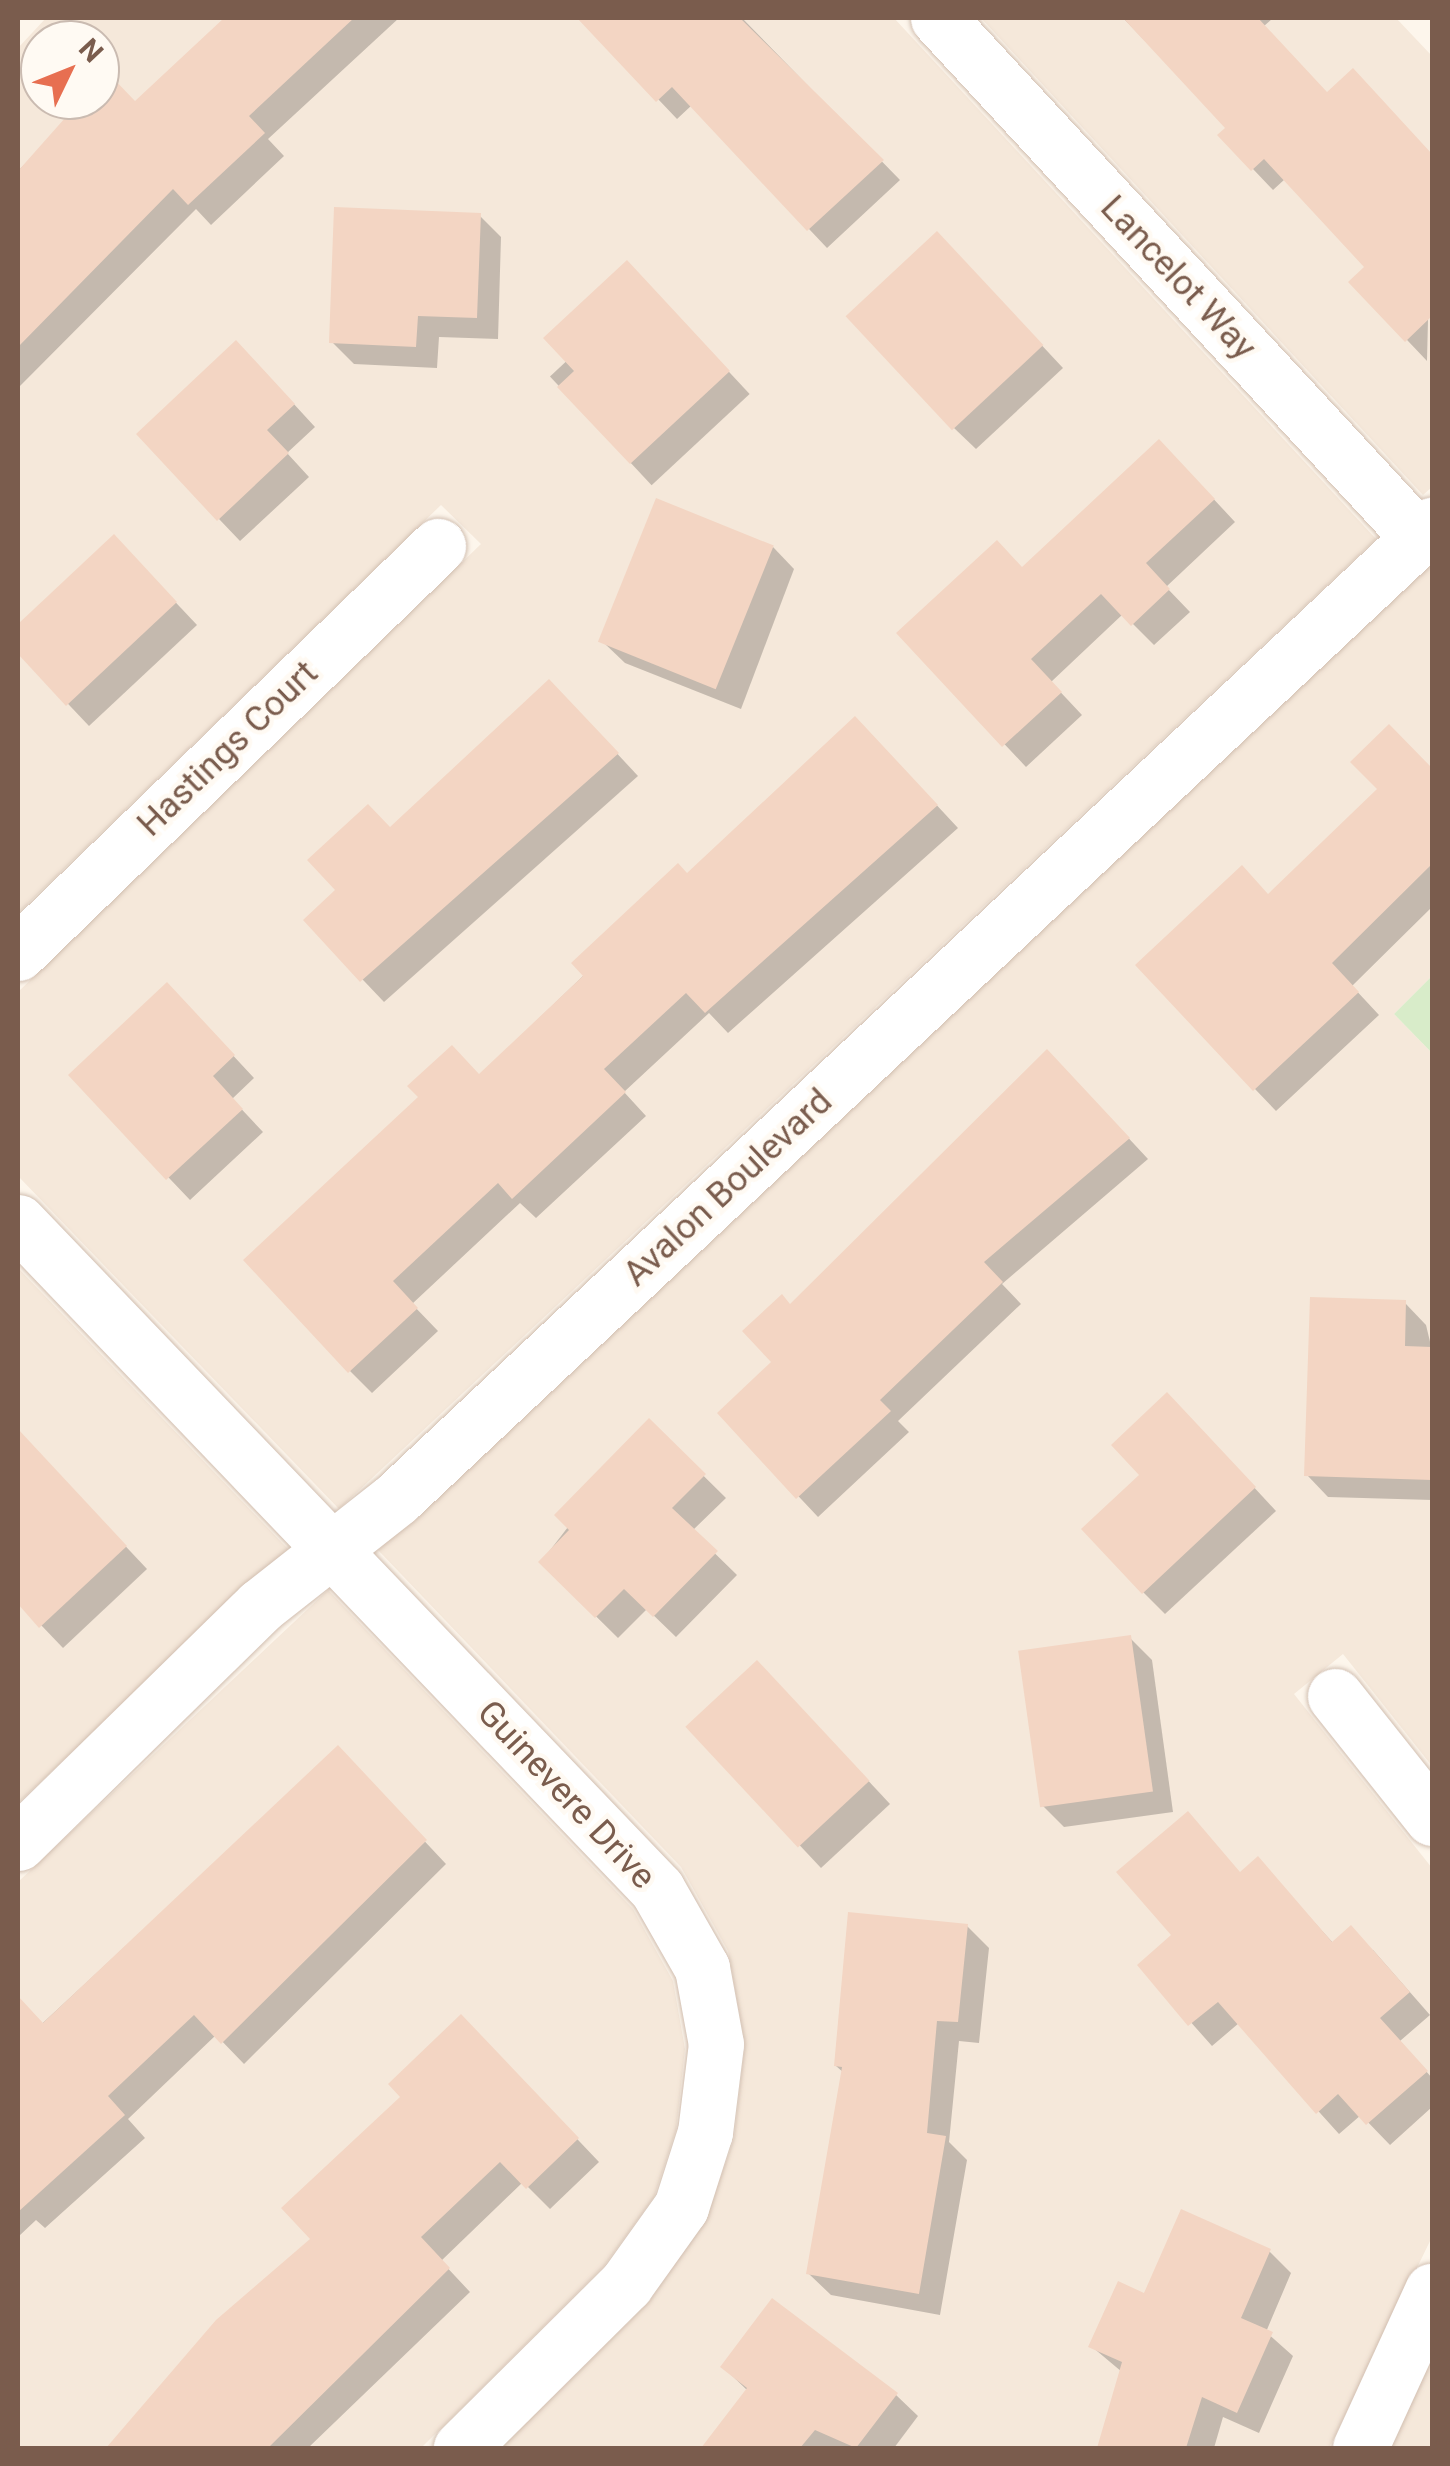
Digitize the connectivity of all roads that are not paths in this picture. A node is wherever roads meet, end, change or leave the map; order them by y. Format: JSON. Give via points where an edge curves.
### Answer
{"nodes":[{"id":1,"x":938,"y":18,"type":"edge"},
{"id":2,"x":1426,"y":532,"type":"edge"},
{"id":3,"x":438,"y":546,"type":"dead end"},
{"id":4,"x":18,"y":953,"type":"edge"},
{"id":5,"x":18,"y":1222,"type":"edge"},
{"id":6,"x":334,"y":1550,"type":"junction"},
{"id":7,"x":1335,"y":1696,"type":"dead end"},
{"id":8,"x":1432,"y":1818,"type":"edge"},
{"id":9,"x":18,"y":1843,"type":"edge"},
{"id":10,"x":1432,"y":2291,"type":"edge"},
{"id":11,"x":461,"y":2448,"type":"edge"},
{"id":12,"x":1360,"y":2448,"type":"edge"}],
"edges":[{"from":1,"to":2,"type":"street","name":"Lancelot Way"},
{"from":2,"to":6,"type":"street","name":"Avalon Boulevard"},
{"from":3,"to":4,"type":"street","name":"Hastings Court"},
{"from":5,"to":6,"type":"street","name":"Guinevere Drive"},
{"from":6,"to":9,"type":"street","name":"Avalon Boulevard","via":[[260,1606]]},
{"from":6,"to":11,"type":"street","name":"Guinevere Drive","via":[[657,1889],[702,1968],[716,2044],[705,2132],[681,2207],[626,2284]]},
{"from":7,"to":8,"type":"street"},
{"from":10,"to":12,"type":"street"}]}
